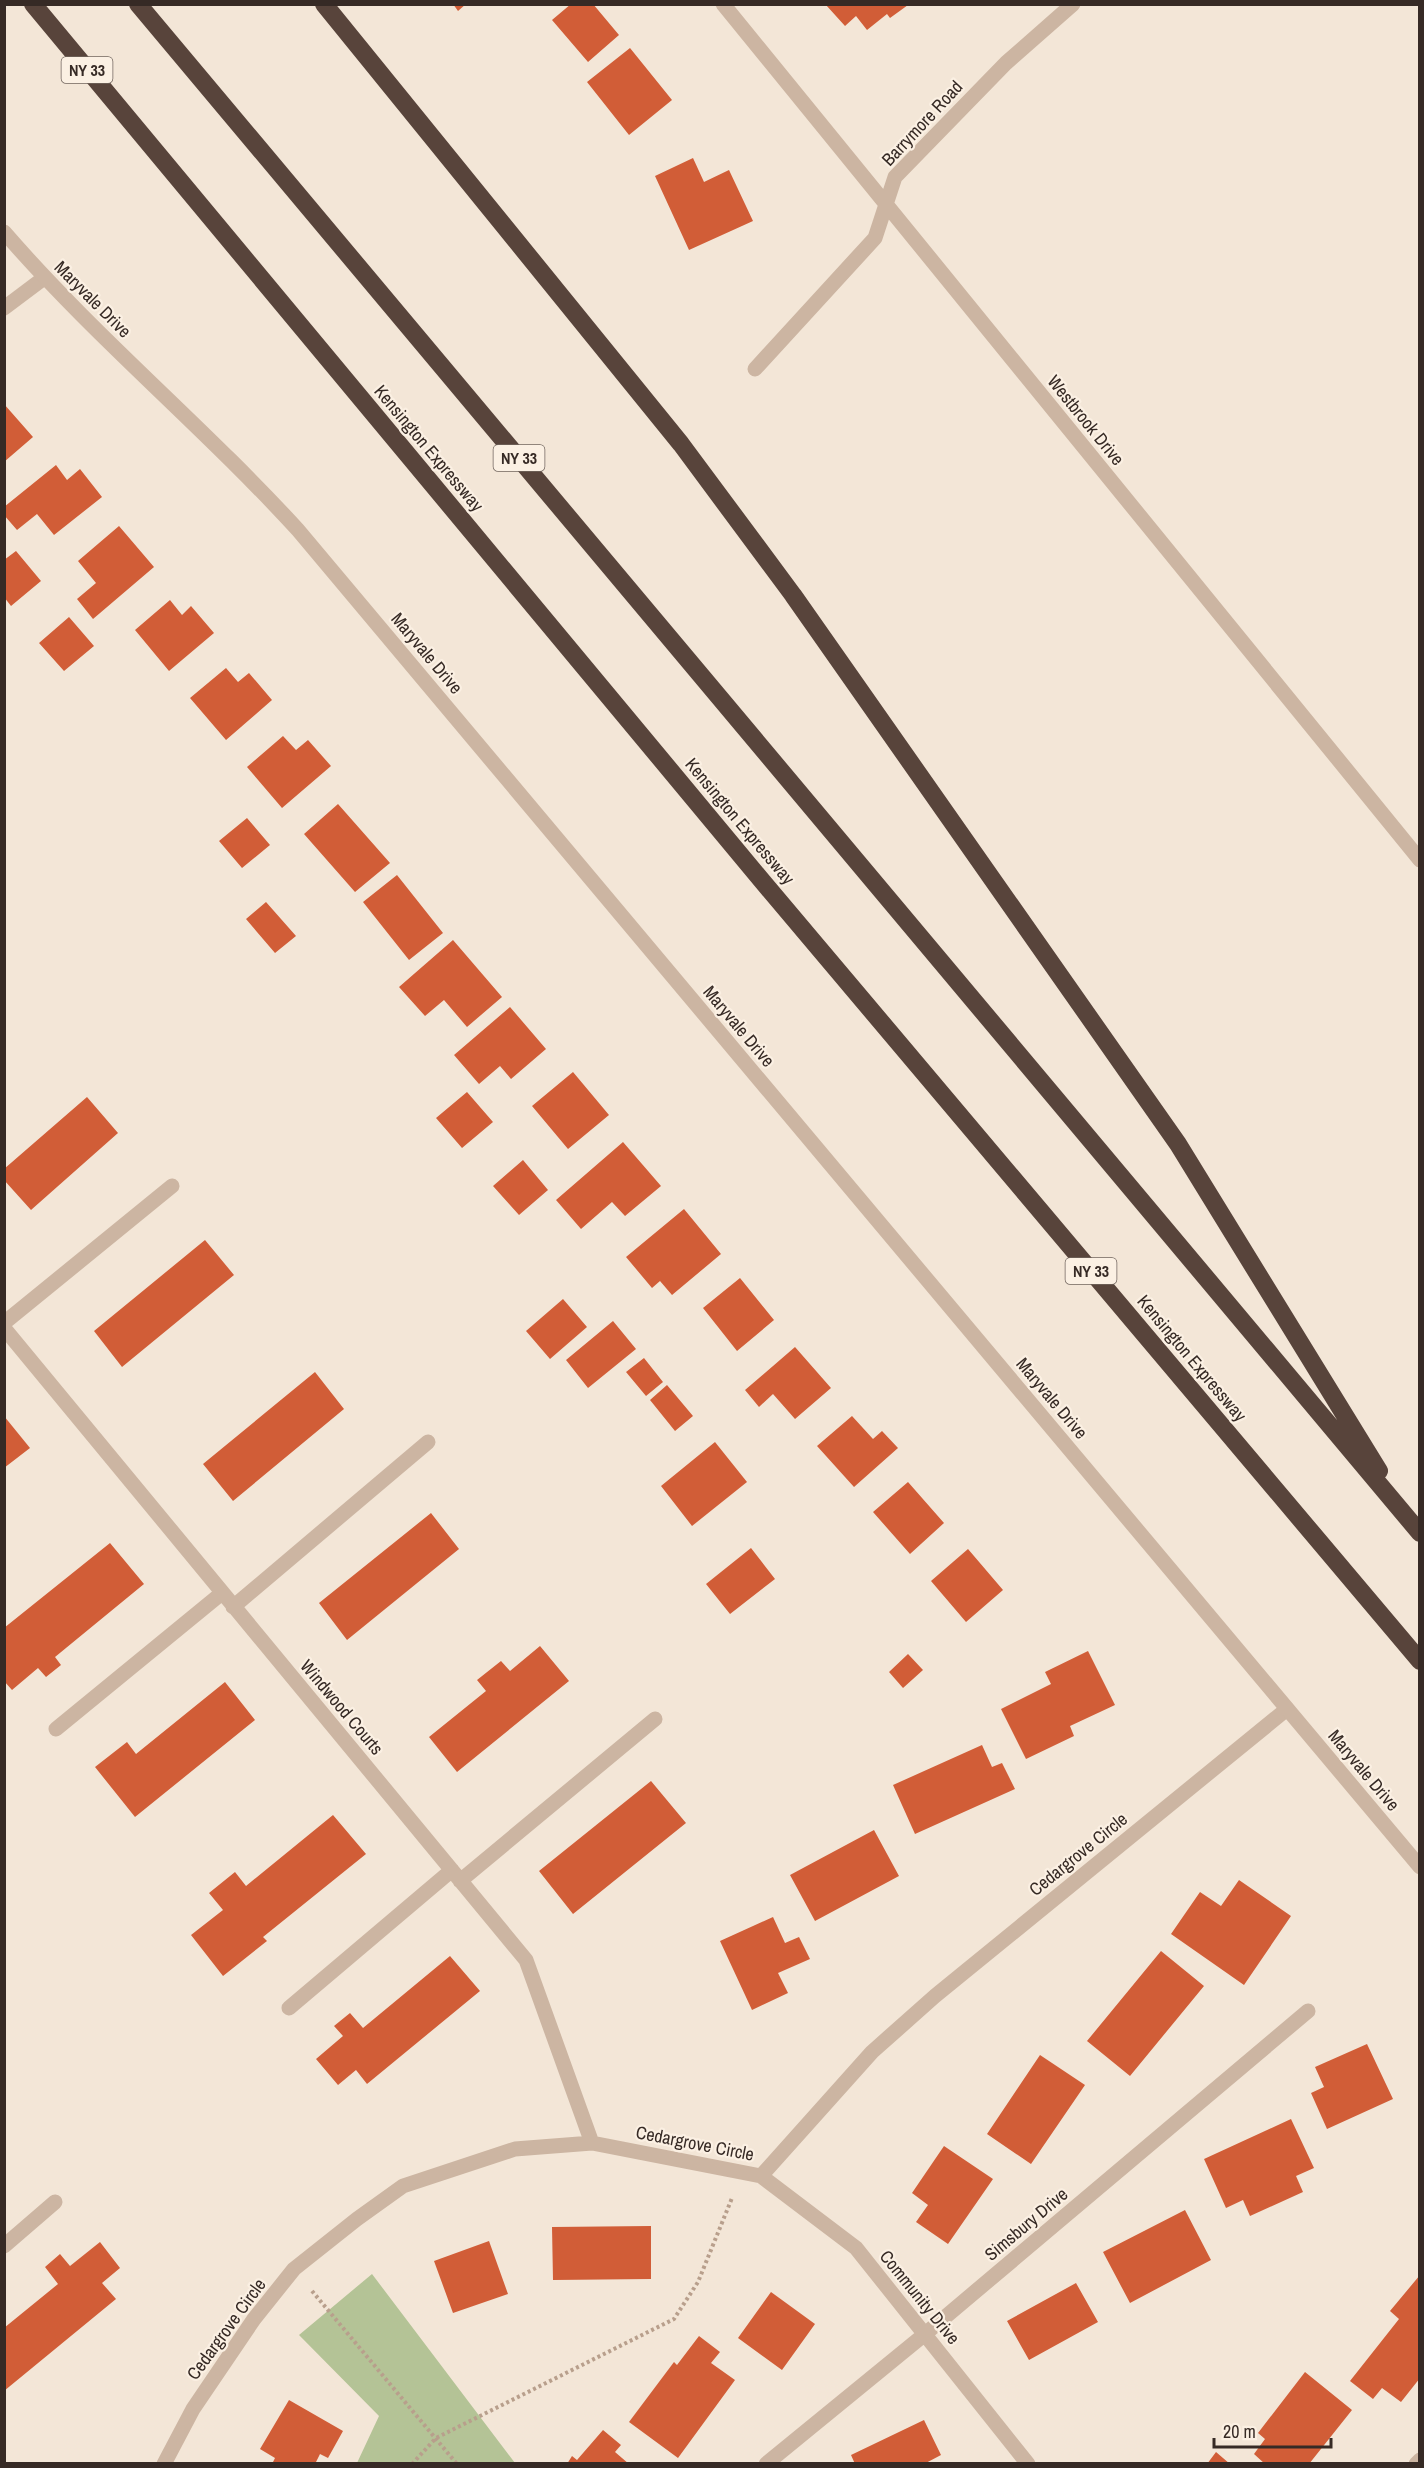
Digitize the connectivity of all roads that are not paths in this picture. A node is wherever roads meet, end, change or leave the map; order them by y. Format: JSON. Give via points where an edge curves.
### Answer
{"nodes":[{"id":1,"x":33,"y":4,"type":"edge"},
{"id":2,"x":138,"y":4,"type":"edge"},
{"id":3,"x":324,"y":4,"type":"edge"},
{"id":4,"x":723,"y":4,"type":"edge"},
{"id":5,"x":1073,"y":4,"type":"edge"},
{"id":6,"x":884,"y":203,"type":"junction"},
{"id":7,"x":4,"y":232,"type":"edge"},
{"id":8,"x":44,"y":278,"type":"junction"},
{"id":9,"x":4,"y":308,"type":"edge"},
{"id":10,"x":755,"y":369,"type":"dead end"},
{"id":11,"x":1419,"y":860,"type":"edge"},
{"id":12,"x":172,"y":1186,"type":"dead end"},
{"id":13,"x":4,"y":1323,"type":"edge"},
{"id":14,"x":4,"y":1328,"type":"edge"},
{"id":15,"x":428,"y":1442,"type":"dead end"},
{"id":16,"x":1415,"y":1529,"type":"edge"},
{"id":17,"x":222,"y":1593,"type":"junction"},
{"id":18,"x":233,"y":1607,"type":"junction"},
{"id":19,"x":1419,"y":1660,"type":"edge"},
{"id":20,"x":1287,"y":1708,"type":"junction"},
{"id":21,"x":655,"y":1719,"type":"dead end"},
{"id":22,"x":56,"y":1729,"type":"dead end"},
{"id":23,"x":1419,"y":1867,"type":"edge"},
{"id":24,"x":456,"y":1876,"type":"junction"},
{"id":25,"x":289,"y":2008,"type":"dead end"},
{"id":26,"x":1308,"y":2012,"type":"dead end"},
{"id":27,"x":592,"y":2143,"type":"junction"},
{"id":28,"x":761,"y":2176,"type":"junction"},
{"id":29,"x":55,"y":2202,"type":"dead end"},
{"id":30,"x":4,"y":2246,"type":"edge"},
{"id":31,"x":925,"y":2334,"type":"junction"},
{"id":32,"x":1419,"y":2460,"type":"edge"},
{"id":33,"x":164,"y":2463,"type":"edge"},
{"id":34,"x":766,"y":2463,"type":"edge"},
{"id":35,"x":1028,"y":2463,"type":"edge"},
{"id":36,"x":1416,"y":2463,"type":"edge"}],
"edges":[{"from":1,"to":19,"type":"highway","name":"Kensington Expressway","number":"NY 33","via":[[771,891]]},
{"from":2,"to":16,"type":"highway","number":"NY 33"},
{"from":3,"to":16,"type":"highway","via":[[681,444],[793,595],[1178,1144]]},
{"from":4,"to":6,"type":"street","name":"Westbrook Drive"},
{"from":5,"to":6,"type":"street","name":"Barrymore Road","via":[[1006,63],[895,177]]},
{"from":6,"to":10,"type":"street","name":"Barrymore Road","via":[[875,238]]},
{"from":6,"to":11,"type":"street","name":"Westbrook Drive"},
{"from":7,"to":8,"type":"street","name":"Maryvale Drive"},
{"from":8,"to":9,"type":"street"},
{"from":8,"to":20,"type":"street","name":"Maryvale Drive","via":[[217,444],[298,530]]},
{"from":12,"to":13,"type":"street"},
{"from":14,"to":17,"type":"street","name":"Windwood Courts"},
{"from":15,"to":18,"type":"street"},
{"from":17,"to":18,"type":"street","name":"Windwood Courts"},
{"from":17,"to":22,"type":"street"},
{"from":18,"to":24,"type":"street","name":"Windwood Courts"},
{"from":20,"to":23,"type":"street","name":"Maryvale Drive"},
{"from":20,"to":28,"type":"street","name":"Cedargrove Circle","via":[[872,2052]]},
{"from":21,"to":24,"type":"street"},
{"from":24,"to":25,"type":"street"},
{"from":24,"to":27,"type":"street","name":"Windwood Courts","via":[[526,1960]]},
{"from":26,"to":31,"type":"street","name":"Simsbury Drive"},
{"from":27,"to":28,"type":"street","name":"Cedargrove Circle"},
{"from":27,"to":33,"type":"street","name":"Cedargrove Circle","via":[[515,2149],[403,2186],[294,2269],[254,2319],[193,2409]]},
{"from":28,"to":31,"type":"street","name":"Community Drive","via":[[856,2248]]},
{"from":29,"to":30,"type":"street"},
{"from":31,"to":34,"type":"street","name":"Simsbury Drive"},
{"from":31,"to":35,"type":"street","name":"Community Drive"},
{"from":32,"to":36,"type":"street"}]}
